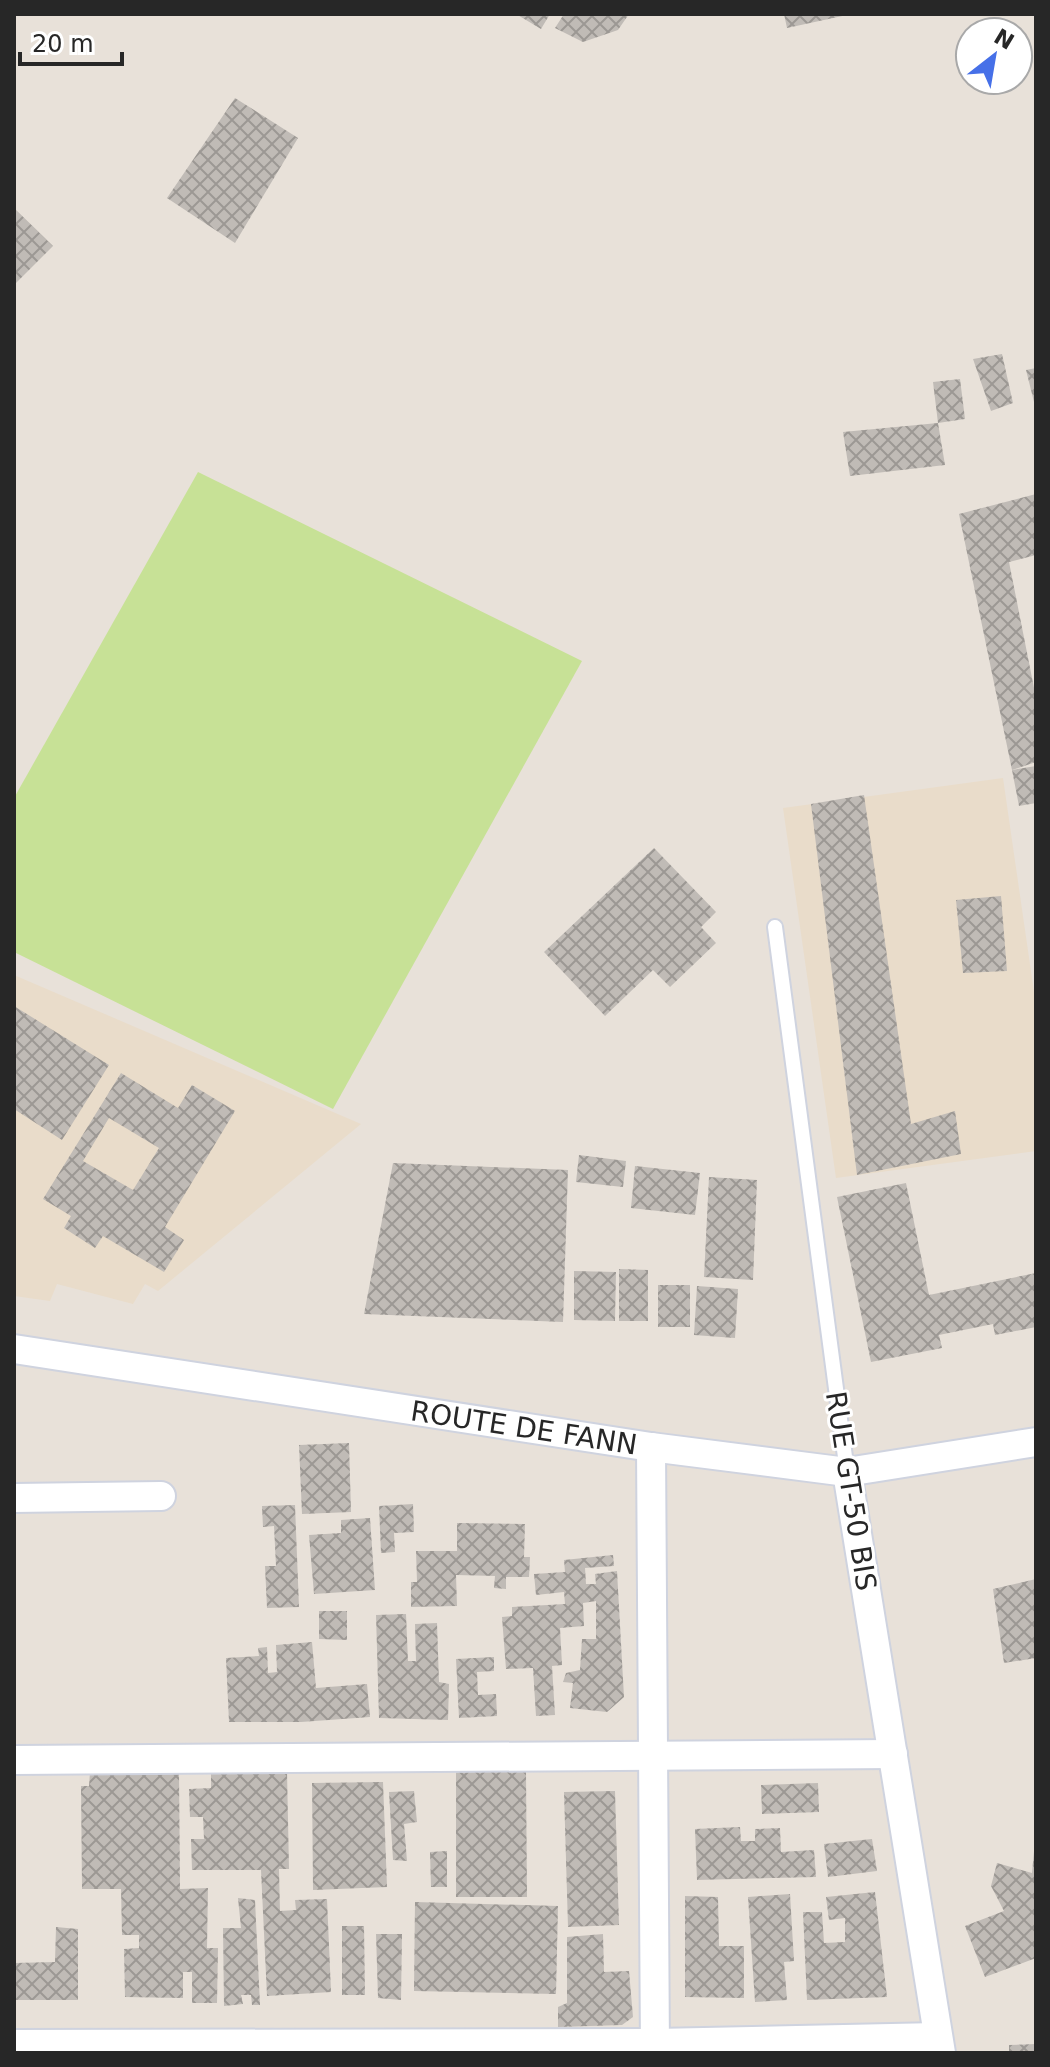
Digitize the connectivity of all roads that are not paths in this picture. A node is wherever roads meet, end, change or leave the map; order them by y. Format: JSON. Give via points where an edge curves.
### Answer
{"nodes":[{"id":1,"x":775,"y":927,"type":"dead end"},
{"id":2,"x":14,"y":1349,"type":"edge"},
{"id":3,"x":1036,"y":1442,"type":"edge"},
{"id":4,"x":651,"y":1447,"type":"junction"},
{"id":5,"x":847,"y":1472,"type":"junction"},
{"id":6,"x":161,"y":1496,"type":"dead end"},
{"id":7,"x":14,"y":1498,"type":"edge"},
{"id":8,"x":893,"y":1754,"type":"junction"},
{"id":9,"x":653,"y":1756,"type":"junction"},
{"id":10,"x":14,"y":1760,"type":"edge"},
{"id":11,"x":14,"y":2044,"type":"edge"},
{"id":12,"x":940,"y":2045,"type":"edge"},
{"id":13,"x":655,"y":2048,"type":"edge"}],
"edges":[{"from":1,"to":5,"type":"lane","name":"RUE GT-50 BIS"},
{"from":2,"to":4,"type":"street","name":"ROUTE DE FANN"},
{"from":3,"to":5,"type":"street","name":"ROUTE DE FANN"},
{"from":4,"to":5,"type":"street","name":"ROUTE DE FANN"},
{"from":4,"to":9,"type":"street"},
{"from":5,"to":8,"type":"street","name":"RUE GT-50 BIS"},
{"from":6,"to":7,"type":"street"},
{"from":8,"to":9,"type":"street"},
{"from":8,"to":12,"type":"street","name":"RUE GT-50 BIS"},
{"from":9,"to":10,"type":"street"},
{"from":9,"to":13,"type":"street"},
{"from":11,"to":13,"type":"street"},
{"from":12,"to":13,"type":"street"}]}
